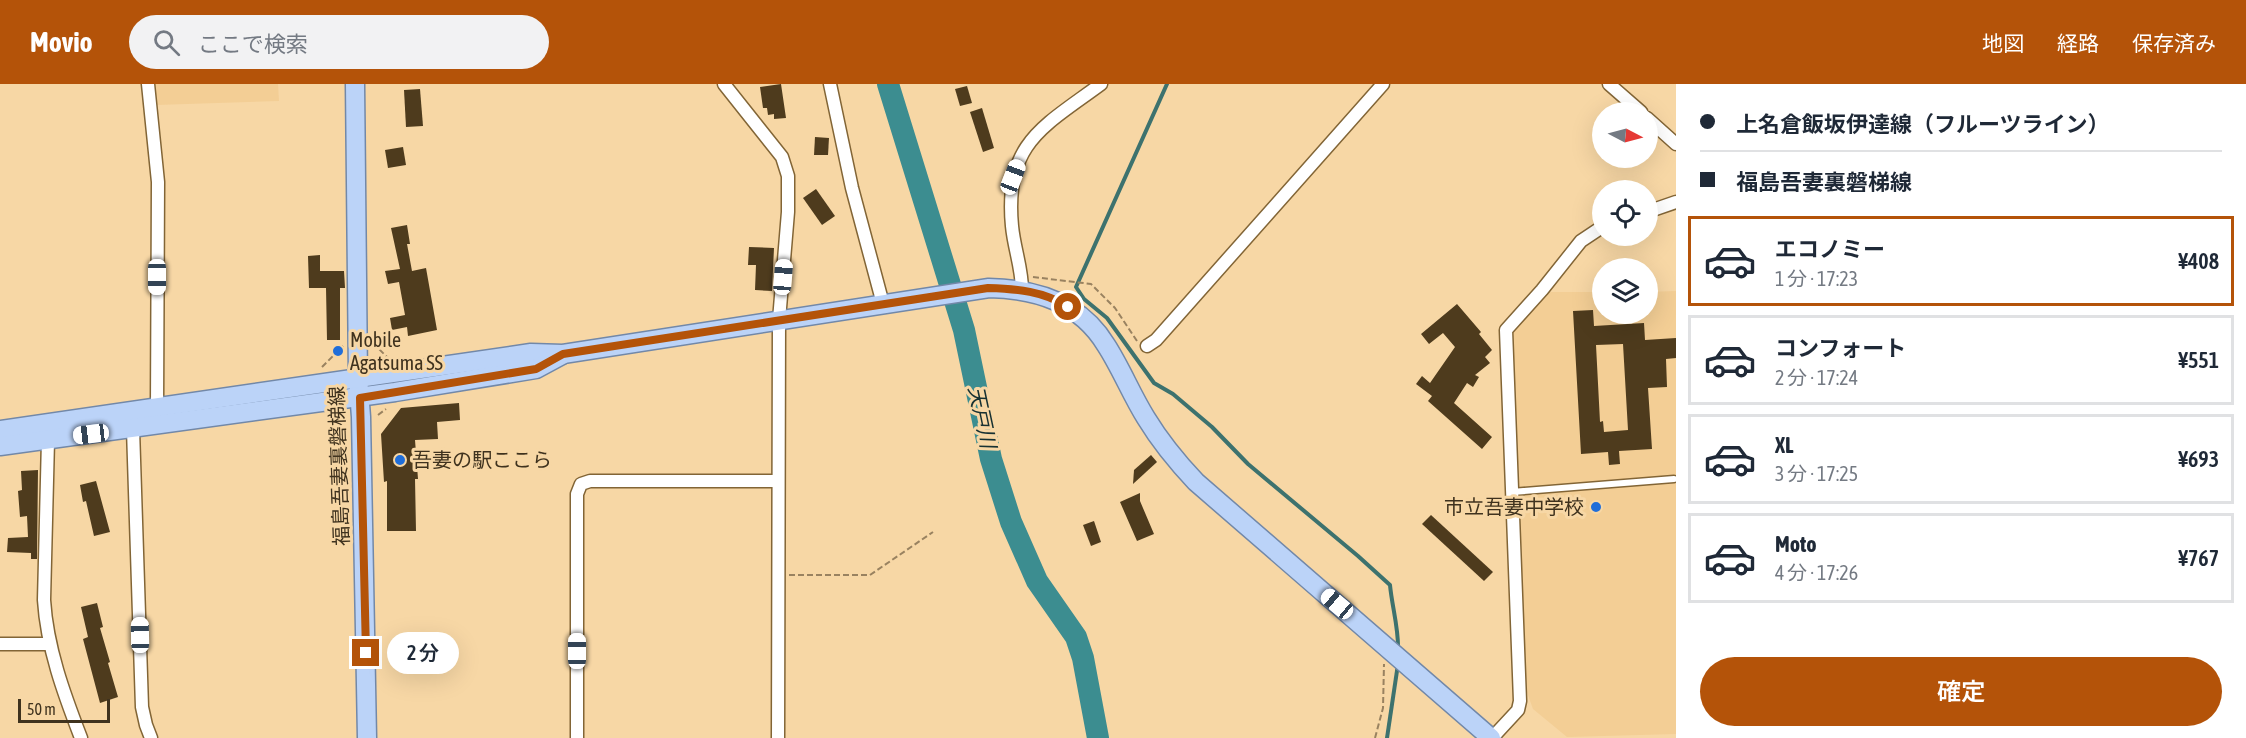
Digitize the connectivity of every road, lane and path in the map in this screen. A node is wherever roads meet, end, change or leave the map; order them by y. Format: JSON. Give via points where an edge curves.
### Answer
{"nodes":[{"id":1,"x":148,"y":84,"type":"edge"},
{"id":2,"x":355,"y":84,"type":"edge"},
{"id":3,"x":724,"y":84,"type":"edge"},
{"id":4,"x":830,"y":84,"type":"edge"},
{"id":5,"x":1101,"y":84,"type":"edge"},
{"id":6,"x":1383,"y":84,"type":"edge"},
{"id":7,"x":1609,"y":84,"type":"edge"},
{"id":8,"x":1630,"y":102,"type":"edge"},
{"id":9,"x":1658,"y":128,"type":"edge"},
{"id":10,"x":1676,"y":144,"type":"edge"},
{"id":11,"x":1676,"y":202,"type":"edge"},
{"id":12,"x":1658,"y":208,"type":"edge"},
{"id":13,"x":1592,"y":233,"type":"edge"},
{"id":14,"x":1022,"y":283,"type":"junction"},
{"id":15,"x":890,"y":303,"type":"junction"},
{"id":16,"x":779,"y":320,"type":"junction"},
{"id":17,"x":348,"y":342,"type":"dead end"},
{"id":18,"x":370,"y":342,"type":"dead end"},
{"id":19,"x":1147,"y":346,"type":"joint"},
{"id":20,"x":563,"y":354,"type":"junction"},
{"id":21,"x":390,"y":362,"type":"dead end"},
{"id":22,"x":316,"y":372,"type":"dead end"},
{"id":23,"x":358,"y":378,"type":"junction"},
{"id":24,"x":360,"y":398,"type":"junction"},
{"id":25,"x":157,"y":408,"type":"junction"},
{"id":26,"x":133,"y":429,"type":"junction"},
{"id":27,"x":0,"y":430,"type":"edge"},
{"id":28,"x":48,"y":440,"type":"junction"},
{"id":29,"x":0,"y":446,"type":"edge"},
{"id":30,"x":1674,"y":479,"type":"dead end"},
{"id":31,"x":777,"y":481,"type":"junction"},
{"id":32,"x":1512,"y":492,"type":"junction"},
{"id":33,"x":933,"y":532,"type":"dead end"},
{"id":34,"x":778,"y":574,"type":"junction"},
{"id":35,"x":0,"y":644,"type":"edge"},
{"id":36,"x":50,"y":644,"type":"junction"},
{"id":37,"x":1388,"y":647,"type":"junction"},
{"id":38,"x":81,"y":738,"type":"edge"},
{"id":39,"x":152,"y":738,"type":"edge"},
{"id":40,"x":367,"y":738,"type":"edge"},
{"id":41,"x":577,"y":738,"type":"edge"},
{"id":42,"x":778,"y":738,"type":"edge"},
{"id":43,"x":1375,"y":738,"type":"edge"},
{"id":44,"x":1492,"y":738,"type":"edge"}],
"edges":[{"from":1,"to":25,"type":"street","via":[[158,182]]},
{"from":2,"to":23,"type":"main road","name":"福島吾妻裏磐梯線"},
{"from":3,"to":16,"type":"street","via":[[786,166],[788,212]]},
{"from":4,"to":15,"type":"street","via":[[852,188]]},
{"from":5,"to":14,"type":"street","via":[[1048,123],[1026,146],[1019,161],[1013,177],[1011,208]]},
{"from":6,"to":19,"type":"street"},
{"from":7,"to":8,"type":"street"},
{"from":9,"to":10,"type":"street"},
{"from":11,"to":12,"type":"street"},
{"from":13,"to":32,"type":"street","via":[[1506,330]]},
{"from":14,"to":15,"type":"main road"},
{"from":14,"to":19,"type":"path","via":[[1091,285],[1115,308],[1133,337]]},
{"from":14,"to":37,"type":"main road","via":[[1085,320],[1106,344],[1146,418],[1182,467]]},
{"from":15,"to":16,"type":"main road"},
{"from":16,"to":20,"type":"main road"},
{"from":16,"to":31,"type":"street"},
{"from":17,"to":22,"type":"path"},
{"from":18,"to":21,"type":"path"},
{"from":20,"to":23,"type":"main road","via":[[531,353]]},
{"from":20,"to":24,"type":"main road","via":[[536,369]]},
{"from":23,"to":24,"type":"main road","name":"福島吾妻裏磐梯線"},
{"from":23,"to":25,"type":"main road"},
{"from":24,"to":26,"type":"main road"},
{"from":24,"to":40,"type":"main road","name":"福島吾妻裏磐梯線"},
{"from":25,"to":27,"type":"main road"},
{"from":26,"to":28,"type":"main road"},
{"from":26,"to":39,"type":"street","via":[[142,707]]},
{"from":28,"to":29,"type":"main road"},
{"from":28,"to":36,"type":"street","via":[[44,600]]},
{"from":30,"to":32,"type":"lane"},
{"from":31,"to":34,"type":"street"},
{"from":31,"to":41,"type":"street","via":[[580,484]]},
{"from":32,"to":44,"type":"street","via":[[1520,701],[1518,710]]},
{"from":33,"to":34,"type":"path","via":[[870,574]]},
{"from":34,"to":42,"type":"street"},
{"from":35,"to":36,"type":"street"},
{"from":36,"to":38,"type":"street"},
{"from":37,"to":43,"type":"path","via":[[1384,658],[1383,708]]},
{"from":37,"to":44,"type":"main road"}]}
